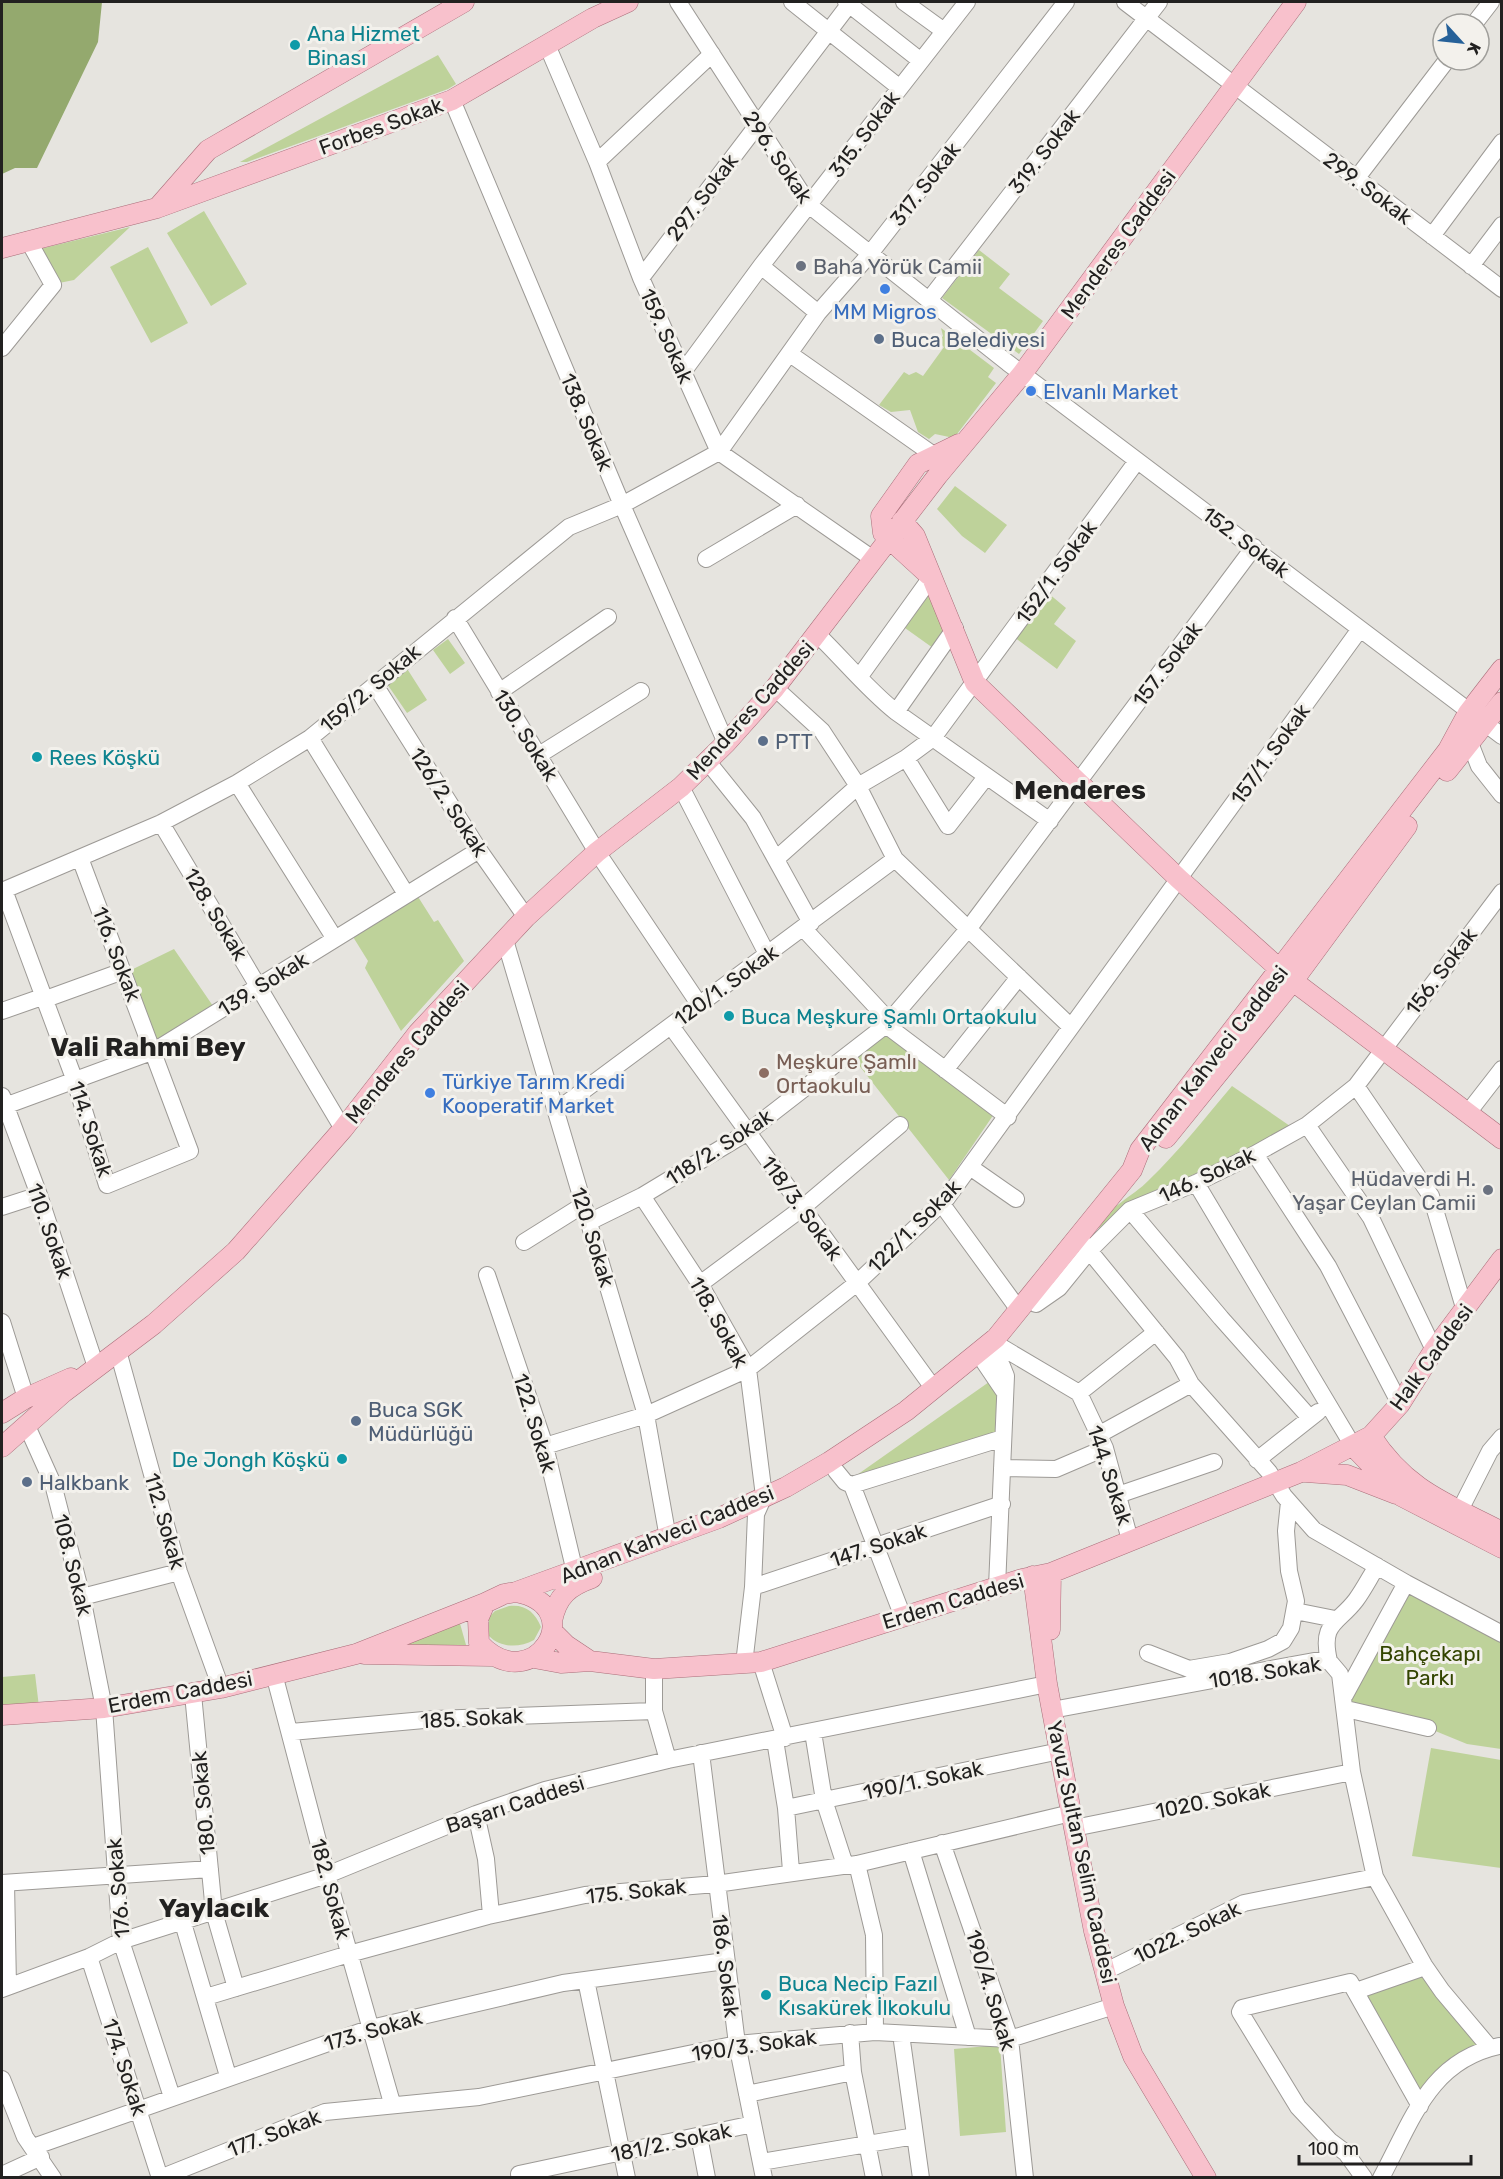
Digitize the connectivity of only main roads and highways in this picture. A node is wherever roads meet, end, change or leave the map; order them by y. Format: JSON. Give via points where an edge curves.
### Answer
{"nodes":[{"id":1,"x":464,"y":2,"type":"edge"},
{"id":2,"x":612,"y":2,"type":"edge"},
{"id":3,"x":628,"y":2,"type":"edge"},
{"id":4,"x":1296,"y":2,"type":"edge"},
{"id":5,"x":593,"y":18,"type":"junction"},
{"id":6,"x":157,"y":208,"type":"junction"},
{"id":7,"x":2,"y":248,"type":"edge"},
{"id":8,"x":964,"y":442,"type":"junction"},
{"id":9,"x":902,"y":521,"type":"junction"},
{"id":10,"x":890,"y":538,"type":"junction"},
{"id":11,"x":932,"y":576,"type":"junction"},
{"id":12,"x":1502,"y":669,"type":"edge"},
{"id":13,"x":1502,"y":702,"type":"edge"},
{"id":14,"x":1464,"y":738,"type":"junction"},
{"id":15,"x":1287,"y":975,"type":"junction"},
{"id":16,"x":1502,"y":1139,"type":"edge"},
{"id":17,"x":1502,"y":1259,"type":"edge"},
{"id":18,"x":990,"y":1352,"type":"junction"},
{"id":19,"x":96,"y":1367,"type":"junction"},
{"id":20,"x":2,"y":1413,"type":"edge"},
{"id":21,"x":1371,"y":1436,"type":"junction"},
{"id":22,"x":2,"y":1441,"type":"edge"},
{"id":23,"x":1353,"y":1446,"type":"junction"},
{"id":24,"x":1300,"y":1472,"type":"junction"},
{"id":25,"x":1401,"y":1496,"type":"junction"},
{"id":26,"x":760,"y":1505,"type":"junction"},
{"id":27,"x":1502,"y":1532,"type":"edge"},
{"id":28,"x":1502,"y":1548,"type":"edge"},
{"id":29,"x":1042,"y":1574,"type":"junction"},
{"id":30,"x":516,"y":1592,"type":"junction"},
{"id":31,"x":485,"y":1603,"type":"junction"},
{"id":32,"x":553,"y":1627,"type":"junction"},
{"id":33,"x":356,"y":1654,"type":"junction"},
{"id":34,"x":490,"y":1656,"type":"junction"},
{"id":35,"x":534,"y":1658,"type":"junction"},
{"id":36,"x":590,"y":1661,"type":"junction"},
{"id":37,"x":2,"y":1715,"type":"edge"},
{"id":38,"x":1206,"y":2178,"type":"edge"}],
"edges":[{"from":1,"to":6,"type":"main road","via":[[208,150]]},
{"from":2,"to":5,"type":"main road","name":"Forbes Sokak"},
{"from":3,"to":5,"type":"main road","name":"Forbes Sokak"},
{"from":4,"to":8,"type":"main road","name":"Menderes Caddesi","via":[[1022,374]]},
{"from":5,"to":6,"type":"main road","name":"Forbes Sokak","via":[[452,100]]},
{"from":6,"to":7,"type":"main road","name":"Forbes Sokak"},
{"from":8,"to":9,"type":"main road","name":"Menderes Caddesi"},
{"from":8,"to":10,"type":"main road","via":[[918,464],[881,516],[883,533]]},
{"from":9,"to":10,"type":"main road","name":"Menderes Caddesi"},
{"from":9,"to":11,"type":"main road","via":[[915,536]]},
{"from":10,"to":11,"type":"main road"},
{"from":10,"to":19,"type":"main road","name":"Menderes Caddesi","via":[[775,688],[708,762],[597,852],[526,917],[418,1033],[343,1129],[236,1251],[154,1324]]},
{"from":11,"to":15,"type":"main road","via":[[975,682],[1179,879]]},
{"from":12,"to":14,"type":"main road","name":"Adnan Kahveci Caddesi","via":[[1468,713]]},
{"from":13,"to":14,"type":"main road","name":"Adnan Kahveci Caddesi","via":[[1485,724]]},
{"from":14,"to":15,"type":"main road","name":"Adnan Kahveci Caddesi","via":[[1448,750]]},
{"from":15,"to":16,"type":"main road"},
{"from":15,"to":18,"type":"main road","name":"Adnan Kahveci Caddesi","via":[[1140,1150],[1132,1170],[1080,1245],[1064,1251],[1028,1307]]},
{"from":17,"to":21,"type":"main road","name":"Halk Caddesi","via":[[1434,1350],[1400,1404]]},
{"from":18,"to":26,"type":"main road","name":"Adnan Kahveci Caddesi"},
{"from":18,"to":26,"type":"main road","name":"Adnan Kahveci Caddesi","via":[[913,1420],[836,1471]]},
{"from":19,"to":20,"type":"main road","name":"Menderes Caddesi"},
{"from":19,"to":22,"type":"main road","name":"Menderes Caddesi","via":[[27,1426]]},
{"from":21,"to":23,"type":"main road","name":"Halk Caddesi"},
{"from":21,"to":27,"type":"main road","via":[[1397,1472],[1421,1490]]},
{"from":23,"to":24,"type":"main road","name":"Erdem Caddesi"},
{"from":23,"to":25,"type":"main road"},
{"from":24,"to":25,"type":"main road","via":[[1347,1475]]},
{"from":24,"to":29,"type":"main road","name":"Erdem Caddesi"},
{"from":25,"to":28,"type":"main road"},
{"from":26,"to":30,"type":"main road","name":"Adnan Kahveci Caddesi"},
{"from":26,"to":32,"type":"main road","name":"Adnan Kahveci Caddesi","via":[[723,1529],[573,1585],[555,1607]]},
{"from":29,"to":36,"type":"main road","name":"Erdem Caddesi","via":[[753,1663],[654,1669]]},
{"from":29,"to":38,"type":"main road","name":"Yavuz Sultan Selim Caddesi","via":[[1047,1684],[1094,1931],[1114,2006],[1133,2055]]},
{"from":30,"to":31,"type":"main road"},
{"from":30,"to":32,"type":"main road","via":[[539,1601]]},
{"from":31,"to":33,"type":"main road","name":"Erdem Caddesi"},
{"from":31,"to":34,"type":"main road","via":[[477,1631],[479,1643]]},
{"from":32,"to":35,"type":"main road","via":[[550,1643]]},
{"from":32,"to":36,"type":"main road","via":[[566,1645]]},
{"from":33,"to":34,"type":"main road","name":"Erdem Caddesi"},
{"from":33,"to":37,"type":"main road","name":"Erdem Caddesi","via":[[193,1694],[104,1708]]},
{"from":34,"to":35,"type":"main road","via":[[515,1661]]},
{"from":35,"to":36,"type":"main road","name":"Erdem Caddesi","via":[[561,1663]]}]}
